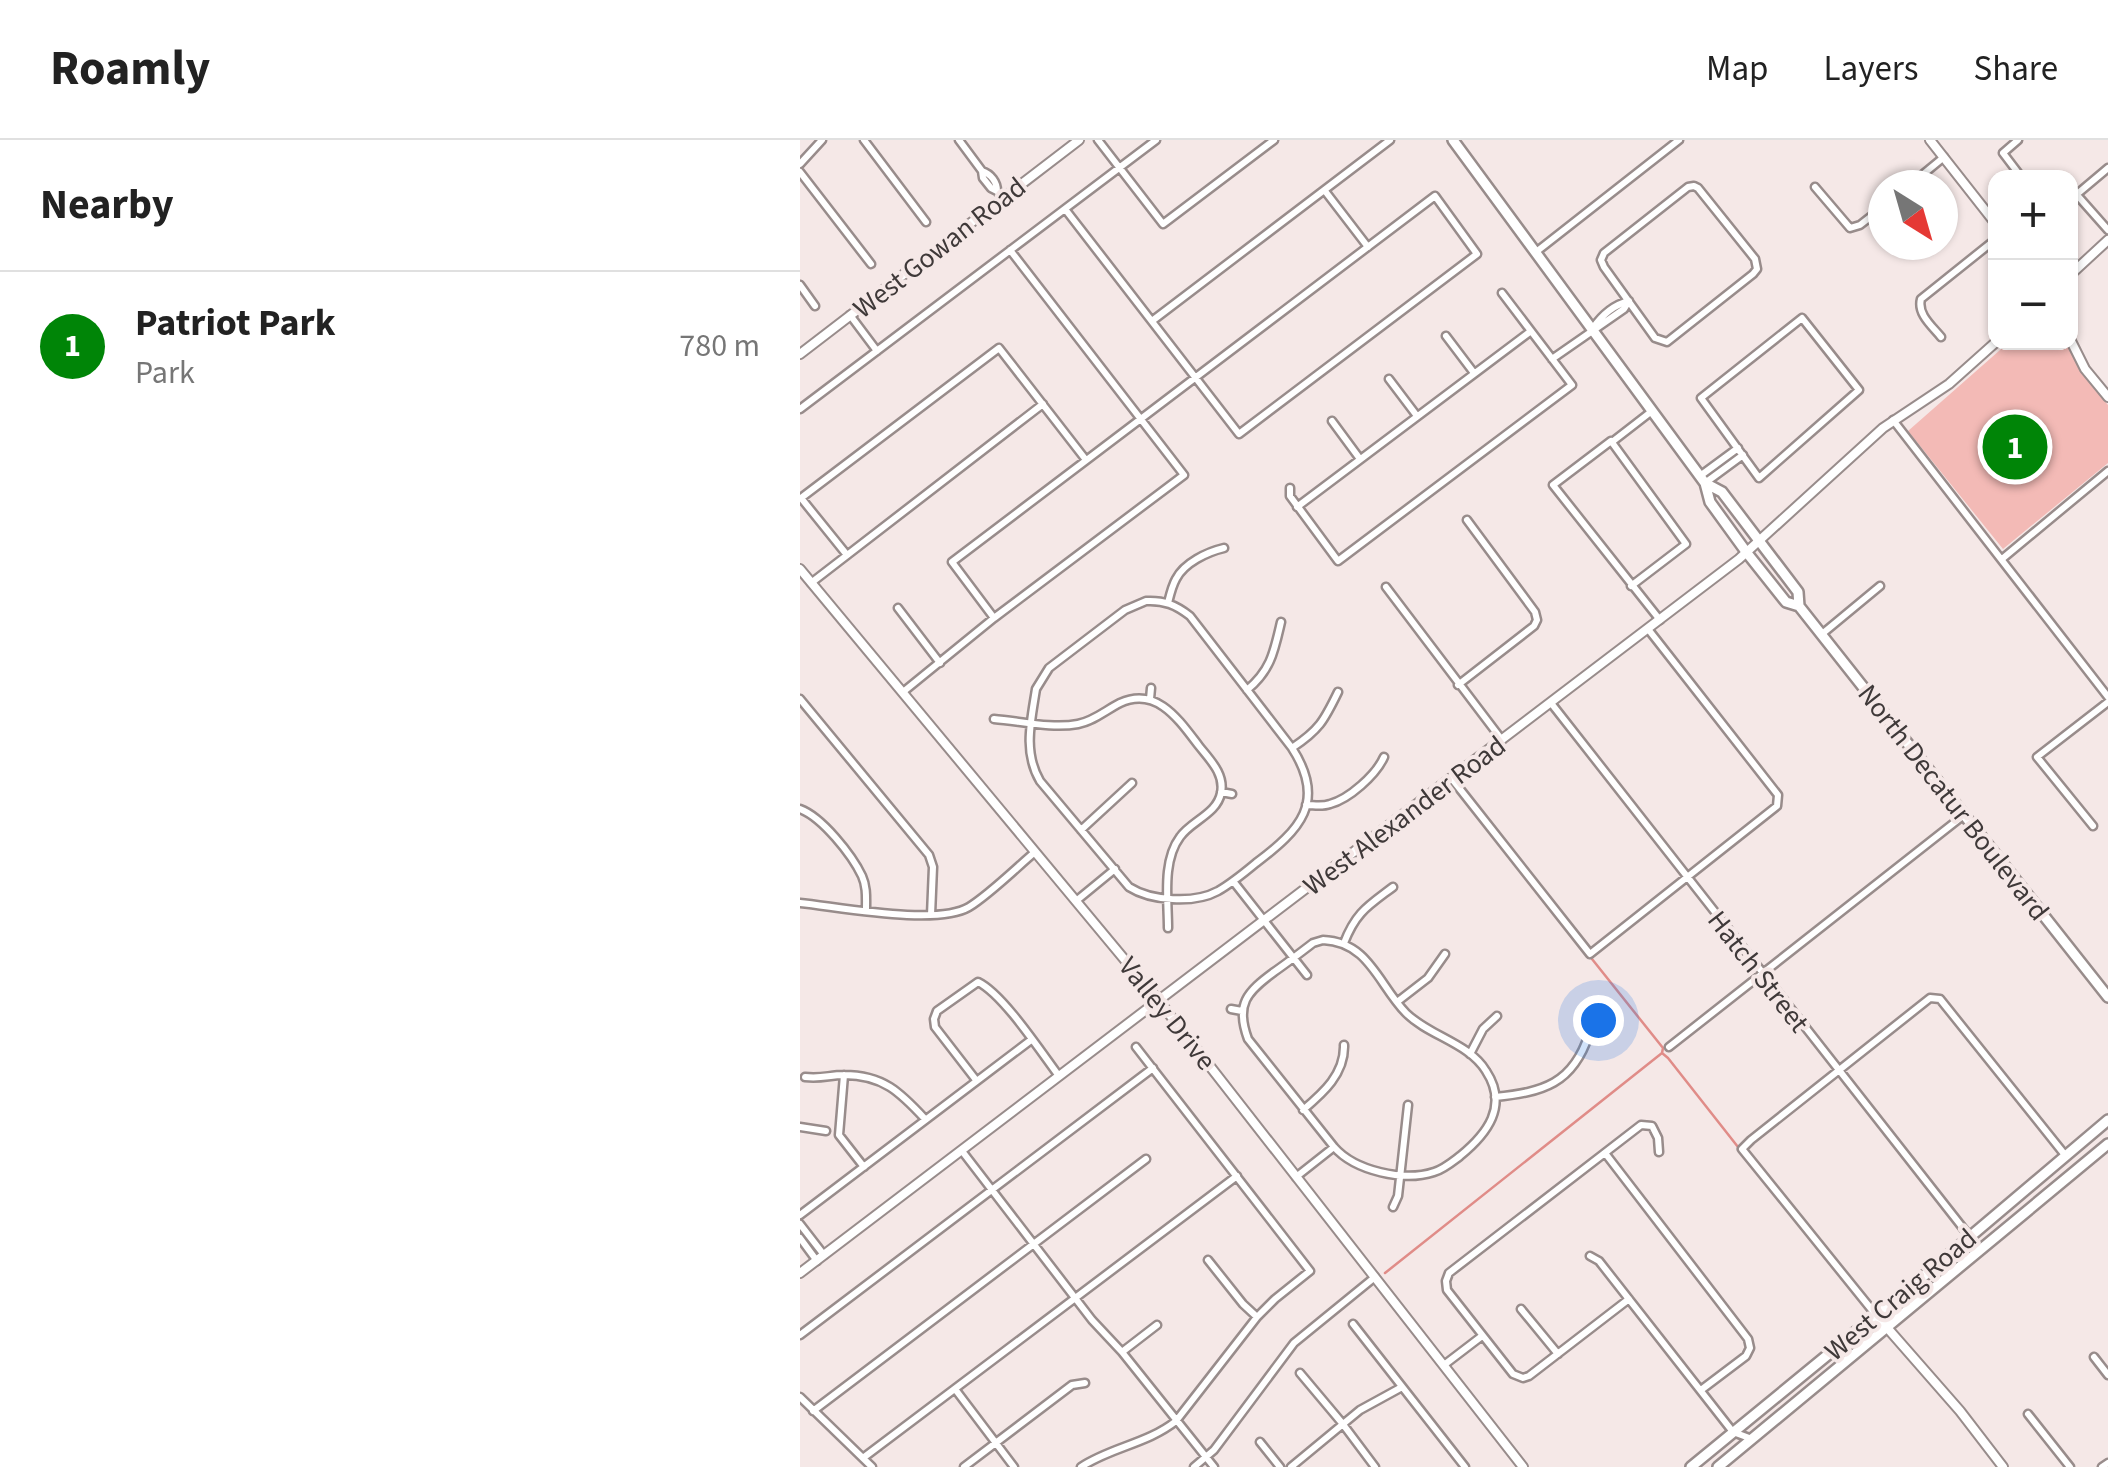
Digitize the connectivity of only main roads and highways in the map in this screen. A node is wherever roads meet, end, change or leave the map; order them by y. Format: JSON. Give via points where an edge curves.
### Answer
{"nodes":[{"id":1,"x":1458,"y":142,"type":"edge"},
{"id":2,"x":1703,"y":479,"type":"junction"},
{"id":3,"x":1799,"y":606,"type":"junction"},
{"id":4,"x":2108,"y":998,"type":"edge"},
{"id":5,"x":2108,"y":1120,"type":"edge"},
{"id":6,"x":2108,"y":1144,"type":"edge"},
{"id":7,"x":2027,"y":1188,"type":"junction"},
{"id":8,"x":2038,"y":1202,"type":"junction"},
{"id":9,"x":1692,"y":1467,"type":"edge"},
{"id":10,"x":1718,"y":1467,"type":"edge"}],
"edges":[{"from":1,"to":2,"type":"main road","name":"North Decatur Boulevard"},
{"from":2,"to":3,"type":"main road","name":"North Decatur Boulevard","via":[[1722,492],[1798,592]]},
{"from":2,"to":3,"type":"main road","name":"North Decatur Boulevard","via":[[1710,502],[1747,553],[1786,602]]},
{"from":3,"to":4,"type":"main road","name":"North Decatur Boulevard"},
{"from":5,"to":7,"type":"main road","name":"West Craig Road"},
{"from":6,"to":8,"type":"main road","name":"West Craig Road"},
{"from":7,"to":8,"type":"main road"},
{"from":7,"to":9,"type":"main road","name":"West Craig Road"},
{"from":8,"to":10,"type":"main road","name":"West Craig Road"}]}
